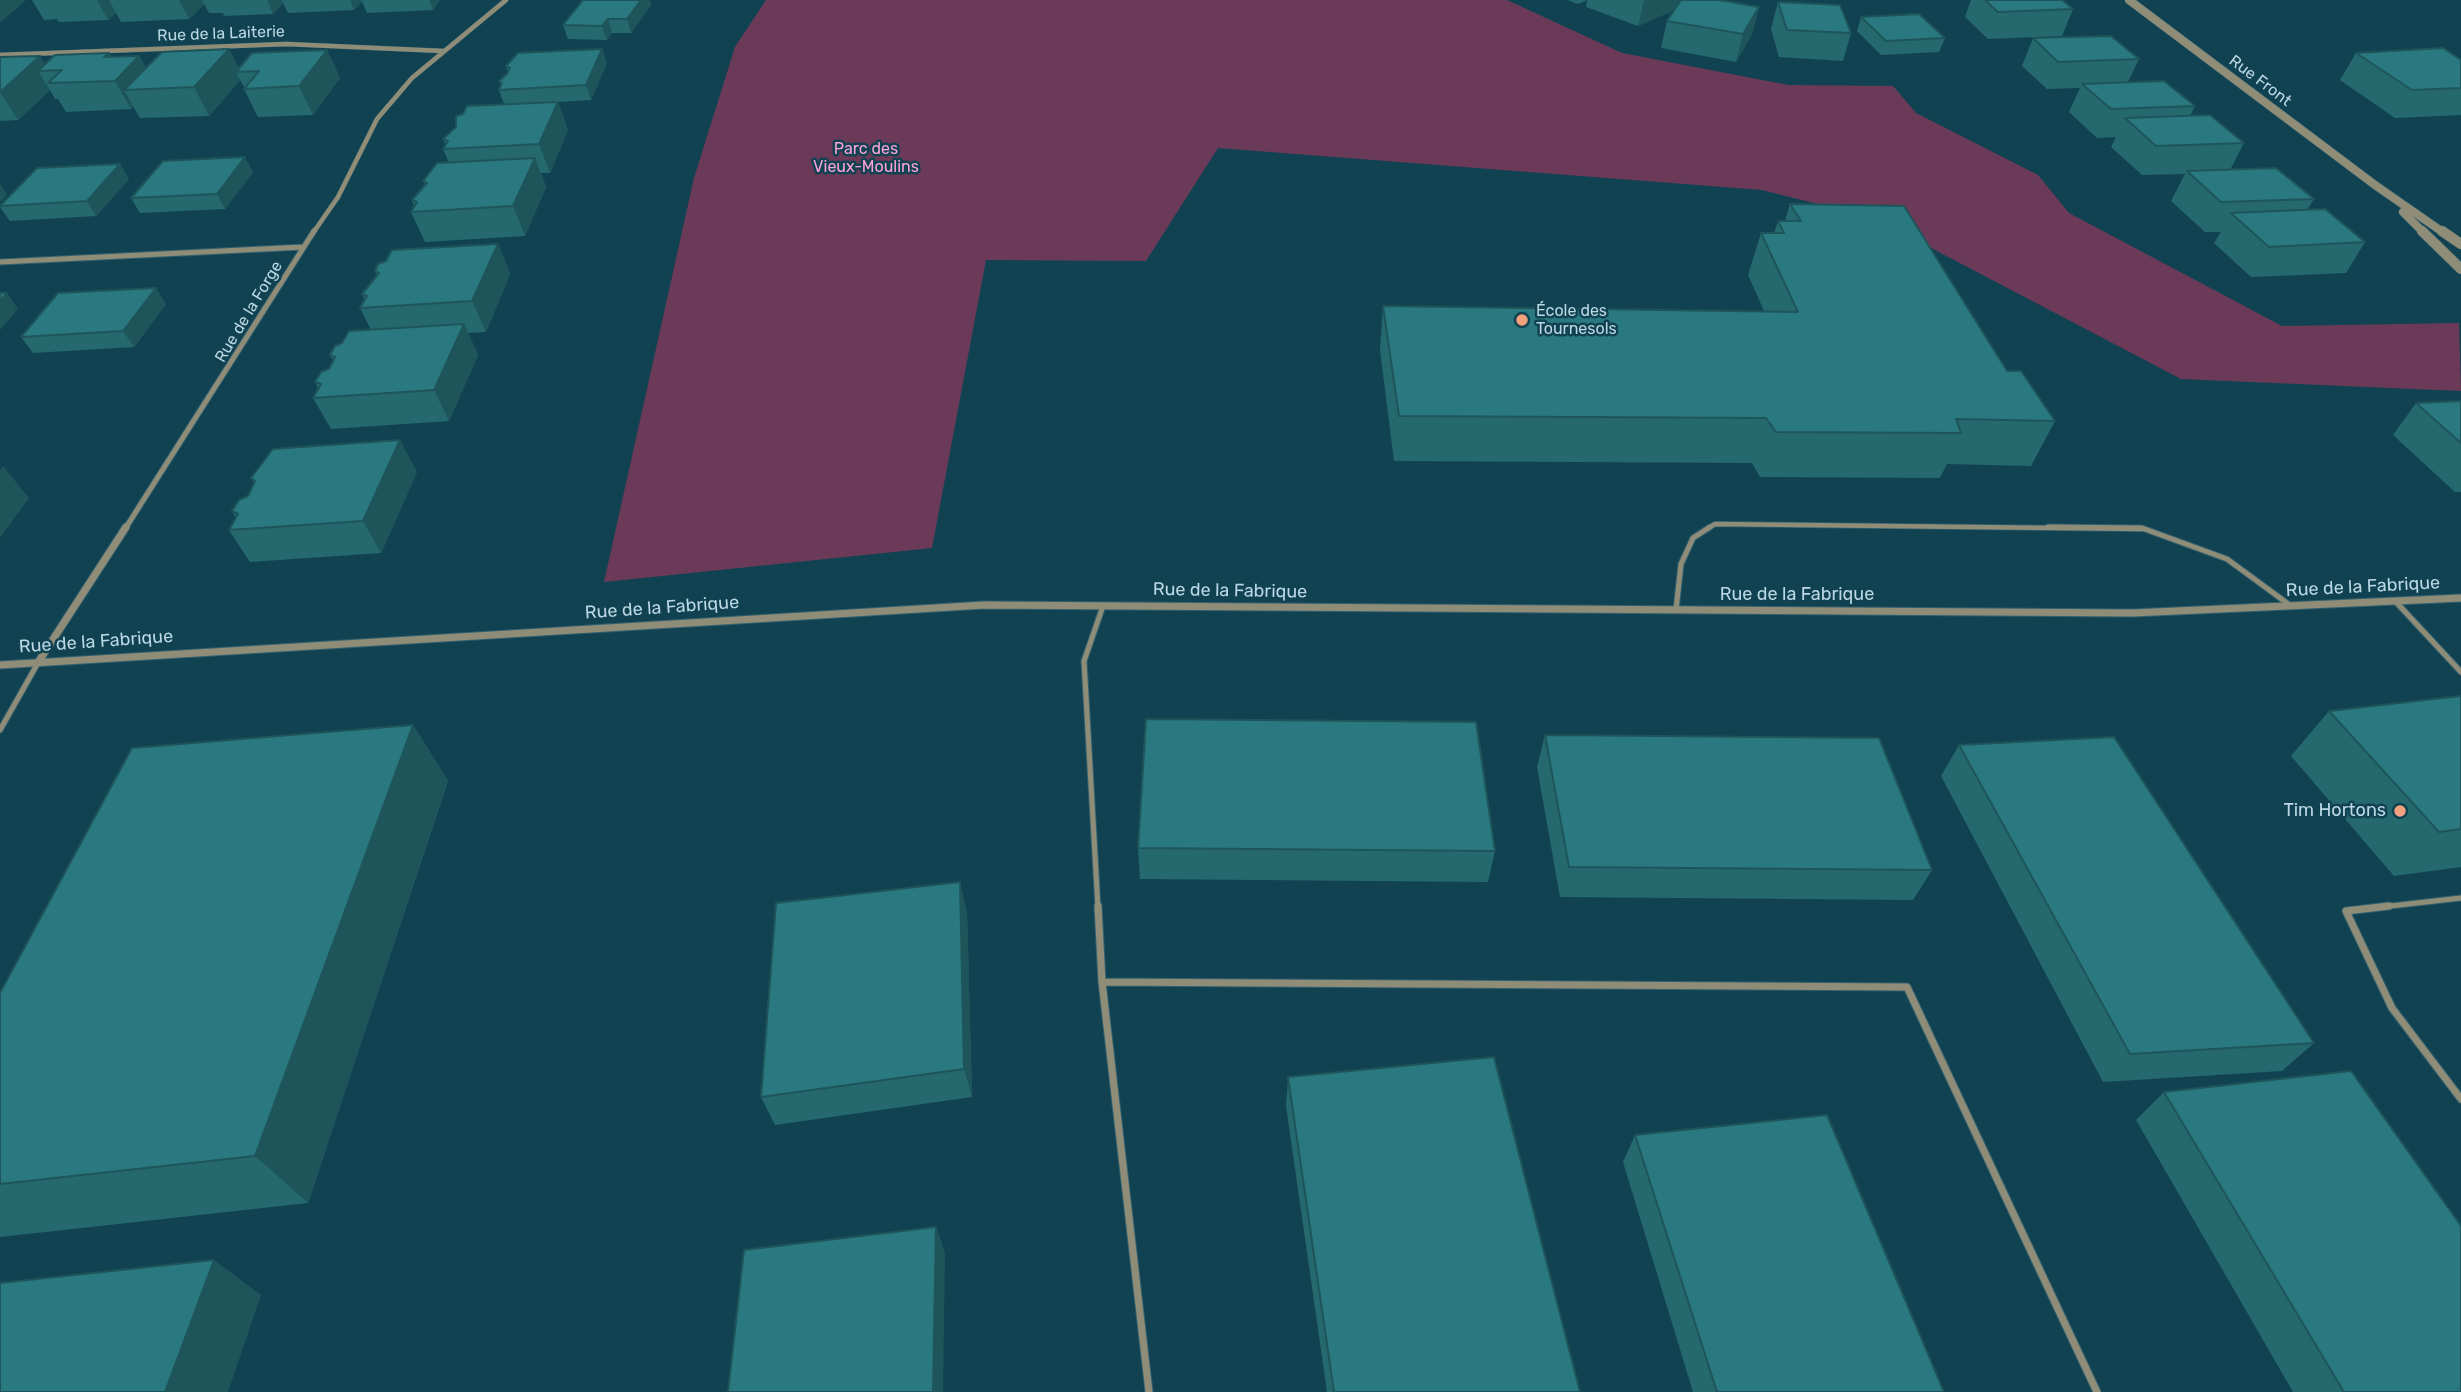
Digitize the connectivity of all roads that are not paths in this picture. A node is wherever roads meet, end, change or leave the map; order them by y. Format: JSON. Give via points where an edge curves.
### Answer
{"nodes":[{"id":1,"x":506,"y":0,"type":"edge"},
{"id":2,"x":2129,"y":0,"type":"edge"},
{"id":3,"x":443,"y":51,"type":"junction"},
{"id":4,"x":0,"y":55,"type":"edge"},
{"id":5,"x":2375,"y":185,"type":"junction"},
{"id":6,"x":2461,"y":244,"type":"edge"},
{"id":7,"x":303,"y":247,"type":"junction"},
{"id":8,"x":0,"y":262,"type":"edge"},
{"id":9,"x":2461,"y":269,"type":"edge"},
{"id":10,"x":2461,"y":598,"type":"edge"},
{"id":11,"x":2396,"y":602,"type":"junction"},
{"id":12,"x":1102,"y":606,"type":"junction"},
{"id":13,"x":2291,"y":606,"type":"junction"},
{"id":14,"x":1676,"y":610,"type":"junction"},
{"id":15,"x":39,"y":661,"type":"junction"},
{"id":16,"x":0,"y":664,"type":"edge"},
{"id":17,"x":2461,"y":672,"type":"edge"},
{"id":18,"x":0,"y":730,"type":"edge"},
{"id":19,"x":2461,"y":898,"type":"edge"},
{"id":20,"x":1102,"y":982,"type":"junction"},
{"id":21,"x":2461,"y":1100,"type":"edge"},
{"id":22,"x":1149,"y":1392,"type":"edge"},
{"id":23,"x":2097,"y":1392,"type":"edge"}],
"edges":[{"from":1,"to":3,"type":"street","name":"Rue de la Forge"},
{"from":2,"to":5,"type":"street","name":"Rue Front"},
{"from":3,"to":4,"type":"street","name":"Rue de la Laiterie","via":[[286,44]]},
{"from":3,"to":7,"type":"street","name":"Rue de la Forge","via":[[377,119],[338,197]]},
{"from":5,"to":6,"type":"street","name":"Rue Front"},
{"from":5,"to":9,"type":"street","name":"Rue Front"},
{"from":7,"to":8,"type":"street"},
{"from":7,"to":15,"type":"street","name":"Rue de la Forge"},
{"from":10,"to":11,"type":"street","name":"Rue de la Fabrique"},
{"from":11,"to":13,"type":"street","name":"Rue de la Fabrique"},
{"from":11,"to":17,"type":"lane"},
{"from":12,"to":14,"type":"street","name":"Rue de la Fabrique"},
{"from":12,"to":15,"type":"street","name":"Rue de la Fabrique","via":[[984,605]]},
{"from":12,"to":20,"type":"lane","via":[[1084,661]]},
{"from":13,"to":14,"type":"street","name":"Rue de la Fabrique","via":[[2133,612]]},
{"from":13,"to":14,"type":"lane","via":[[2227,559],[2142,528],[1714,524],[1693,538],[1681,564]]},
{"from":15,"to":16,"type":"street","name":"Rue de la Fabrique"},
{"from":15,"to":18,"type":"lane"},
{"from":19,"to":21,"type":"lane","via":[[2346,911],[2392,1009]]},
{"from":20,"to":22,"type":"lane"},
{"from":20,"to":23,"type":"lane","via":[[1907,987]]}]}
